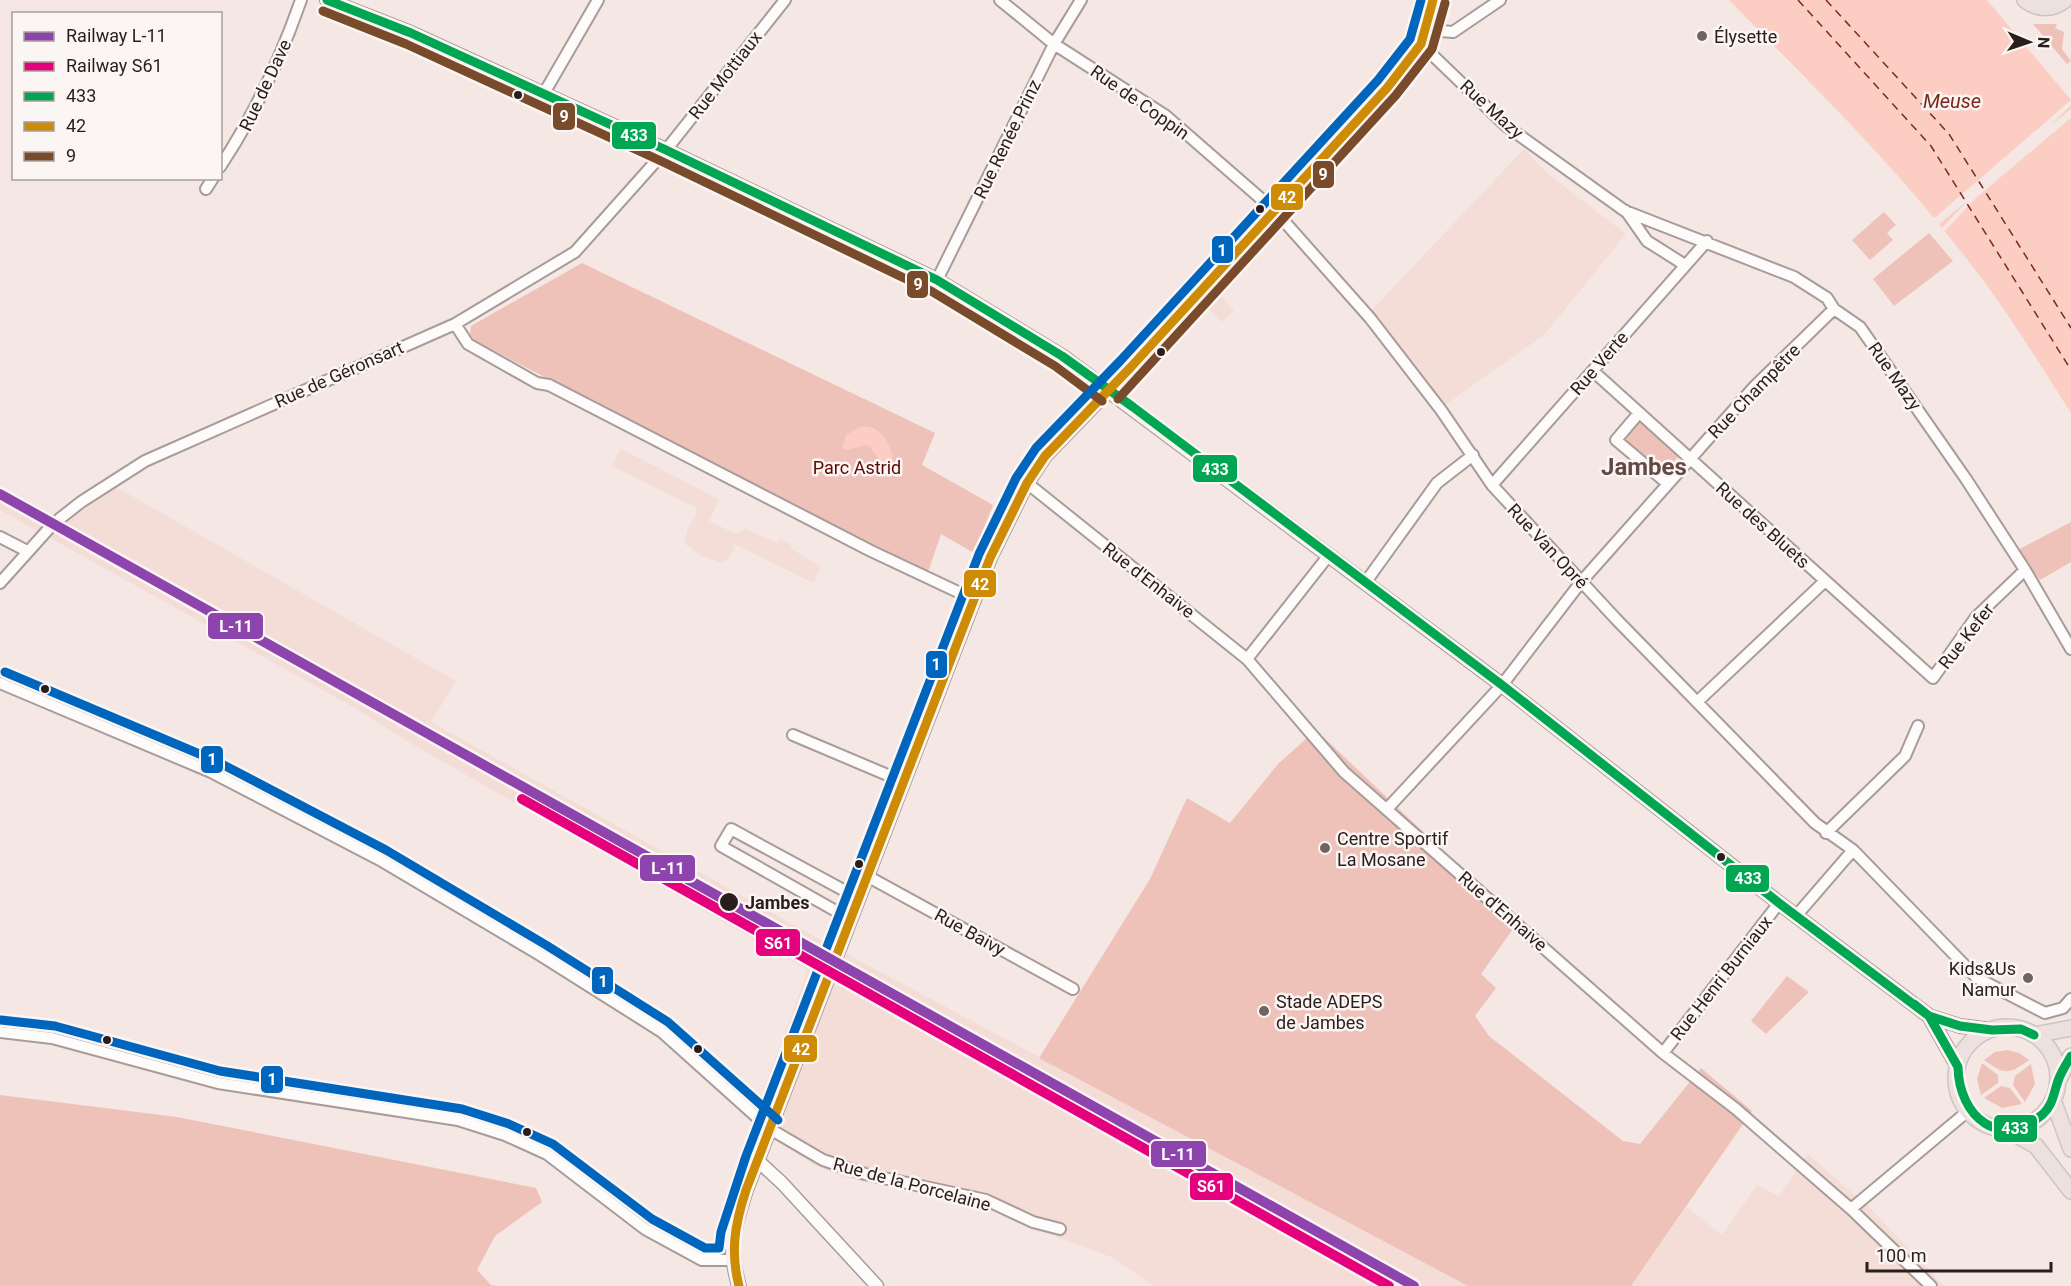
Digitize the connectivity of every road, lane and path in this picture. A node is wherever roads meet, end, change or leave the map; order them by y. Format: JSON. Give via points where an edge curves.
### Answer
{"nodes":[{"id":1,"x":301,"y":0,"type":"edge"},
{"id":2,"x":327,"y":0,"type":"edge"},
{"id":3,"x":598,"y":0,"type":"edge"},
{"id":4,"x":785,"y":0,"type":"edge"},
{"id":5,"x":1000,"y":0,"type":"edge"},
{"id":6,"x":1081,"y":0,"type":"edge"},
{"id":7,"x":1433,"y":0,"type":"edge"},
{"id":8,"x":1500,"y":0,"type":"edge"},
{"id":9,"x":2025,"y":0,"type":"edge"},
{"id":10,"x":2065,"y":0,"type":"edge"},
{"id":11,"x":1427,"y":30,"type":"junction"},
{"id":12,"x":1054,"y":44,"type":"junction"},
{"id":13,"x":1421,"y":44,"type":"junction"},
{"id":14,"x":543,"y":95,"type":"junction"},
{"id":15,"x":666,"y":150,"type":"junction"},
{"id":16,"x":222,"y":164,"type":"edge"},
{"id":17,"x":212,"y":180,"type":"edge"},
{"id":18,"x":206,"y":189,"type":"dead end"},
{"id":19,"x":1275,"y":211,"type":"junction"},
{"id":20,"x":1625,"y":211,"type":"junction"},
{"id":21,"x":1707,"y":241,"type":"junction"},
{"id":22,"x":1685,"y":265,"type":"junction"},
{"id":23,"x":937,"y":279,"type":"junction"},
{"id":24,"x":1834,"y":309,"type":"junction"},
{"id":25,"x":455,"y":324,"type":"junction"},
{"id":26,"x":1593,"y":371,"type":"junction"},
{"id":27,"x":1109,"y":391,"type":"junction"},
{"id":28,"x":1639,"y":412,"type":"junction"},
{"id":29,"x":1473,"y":455,"type":"junction"},
{"id":30,"x":1690,"y":459,"type":"junction"},
{"id":31,"x":1027,"y":483,"type":"junction"},
{"id":32,"x":1668,"y":484,"type":"junction"},
{"id":33,"x":1492,"y":485,"type":"junction"},
{"id":34,"x":0,"y":537,"type":"edge"},
{"id":35,"x":27,"y":551,"type":"junction"},
{"id":36,"x":1329,"y":555,"type":"junction"},
{"id":37,"x":2025,"y":570,"type":"junction"},
{"id":38,"x":1825,"y":581,"type":"junction"},
{"id":39,"x":1581,"y":582,"type":"junction"},
{"id":40,"x":0,"y":583,"type":"edge"},
{"id":41,"x":1365,"y":583,"type":"junction"},
{"id":42,"x":975,"y":600,"type":"junction"},
{"id":43,"x":2071,"y":649,"type":"edge"},
{"id":44,"x":1247,"y":659,"type":"junction"},
{"id":45,"x":1933,"y":678,"type":"joint"},
{"id":46,"x":0,"y":683,"type":"edge"},
{"id":47,"x":1502,"y":685,"type":"junction"},
{"id":48,"x":1697,"y":702,"type":"junction"},
{"id":49,"x":1918,"y":726,"type":"dead end"},
{"id":50,"x":793,"y":735,"type":"dead end"},
{"id":51,"x":904,"y":782,"type":"junction"},
{"id":52,"x":1387,"y":809,"type":"junction"},
{"id":53,"x":1826,"y":833,"type":"junction"},
{"id":54,"x":1853,"y":850,"type":"junction"},
{"id":55,"x":867,"y":876,"type":"junction"},
{"id":56,"x":858,"y":898,"type":"junction"},
{"id":57,"x":1779,"y":903,"type":"junction"},
{"id":58,"x":1796,"y":916,"type":"junction"},
{"id":59,"x":850,"y":919,"type":"junction"},
{"id":60,"x":1073,"y":989,"type":"dead end"},
{"id":61,"x":2071,"y":999,"type":"edge"},
{"id":62,"x":1929,"y":1016,"type":"junction"},
{"id":63,"x":2071,"y":1028,"type":"edge"},
{"id":64,"x":1992,"y":1030,"type":"junction"},
{"id":65,"x":0,"y":1032,"type":"edge"},
{"id":66,"x":2034,"y":1035,"type":"junction"},
{"id":67,"x":1663,"y":1053,"type":"junction"},
{"id":68,"x":2071,"y":1056,"type":"edge"},
{"id":69,"x":1958,"y":1067,"type":"junction"},
{"id":70,"x":2058,"y":1080,"type":"junction"},
{"id":71,"x":2054,"y":1100,"type":"junction"},
{"id":72,"x":1968,"y":1111,"type":"junction"},
{"id":73,"x":770,"y":1129,"type":"junction"},
{"id":74,"x":2006,"y":1129,"type":"junction"},
{"id":75,"x":2071,"y":1149,"type":"edge"},
{"id":76,"x":757,"y":1160,"type":"junction"},
{"id":77,"x":2071,"y":1191,"type":"edge"},
{"id":78,"x":1851,"y":1209,"type":"junction"},
{"id":79,"x":1060,"y":1228,"type":"dead end"},
{"id":80,"x":731,"y":1260,"type":"junction"},
{"id":81,"x":739,"y":1286,"type":"edge"},
{"id":82,"x":877,"y":1286,"type":"edge"},
{"id":83,"x":1931,"y":1286,"type":"edge"}],
"edges":[{"from":1,"to":16,"type":"street","name":"Rue de Dave","via":[[260,101]]},
{"from":2,"to":14,"type":"main road","via":[[411,33]]},
{"from":3,"to":14,"type":"street"},
{"from":4,"to":15,"type":"street","name":"Rue Mottiaux"},
{"from":5,"to":12,"type":"street","name":"Rue de Coppin"},
{"from":6,"to":12,"type":"street","name":"Rue Renée Prinz"},
{"from":7,"to":11,"type":"main road"},
{"from":8,"to":11,"type":"street","via":[[1453,32]]},
{"from":9,"to":10,"type":"main road","via":[[2049,8]]},
{"from":11,"to":13,"type":"main road"},
{"from":12,"to":19,"type":"street","name":"Rue de Coppin","via":[[1166,116]]},
{"from":12,"to":23,"type":"street","name":"Rue Renée Prinz"},
{"from":13,"to":19,"type":"main road","via":[[1388,88]]},
{"from":13,"to":20,"type":"street","name":"Rue Mazy","via":[[1505,125]]},
{"from":14,"to":15,"type":"main road"},
{"from":15,"to":23,"type":"main road"},
{"from":15,"to":25,"type":"street","name":"Rue de Géronsart","via":[[575,252]]},
{"from":17,"to":18,"type":"street"},
{"from":19,"to":27,"type":"main road"},
{"from":19,"to":29,"type":"street","name":"Rue Van Opré","via":[[1370,318]]},
{"from":20,"to":21,"type":"street","name":"Rue Mazy"},
{"from":20,"to":22,"type":"street","name":"Rue Mazy","via":[[1647,241]]},
{"from":21,"to":22,"type":"street","name":"Rue Verte"},
{"from":21,"to":24,"type":"street","name":"Rue Mazy","via":[[1794,277],[1827,298]]},
{"from":22,"to":26,"type":"street","name":"Rue Verte"},
{"from":23,"to":27,"type":"main road","via":[[1062,356]]},
{"from":24,"to":30,"type":"street","name":"Rue Champêtre","via":[[1755,386]]},
{"from":24,"to":37,"type":"street","name":"Rue Mazy","via":[[1860,327]]},
{"from":25,"to":35,"type":"street","name":"Rue de Géronsart","via":[[145,461],[81,501]]},
{"from":25,"to":42,"type":"street","via":[[468,344],[537,382]]},
{"from":26,"to":28,"type":"street","name":"Rue des Bluets"},
{"from":26,"to":33,"type":"street","name":"Rue Verte"},
{"from":27,"to":31,"type":"main road","via":[[1045,456]]},
{"from":27,"to":36,"type":"main road"},
{"from":28,"to":30,"type":"street","name":"Rue des Bluets"},
{"from":28,"to":32,"type":"street","via":[[1616,440]]},
{"from":29,"to":33,"type":"street","name":"Rue Van Opré"},
{"from":29,"to":41,"type":"street","via":[[1437,483]]},
{"from":30,"to":32,"type":"street","name":"Rue Champêtre"},
{"from":30,"to":38,"type":"street","name":"Rue des Bluets"},
{"from":31,"to":42,"type":"main road","via":[[1000,533]]},
{"from":31,"to":44,"type":"street","name":"Rue d'Enhaive"},
{"from":32,"to":39,"type":"street","name":"Rue Champêtre"},
{"from":33,"to":39,"type":"street","name":"Rue Van Opré"},
{"from":34,"to":35,"type":"street"},
{"from":35,"to":40,"type":"street","name":"Rue de Géronsart"},
{"from":36,"to":41,"type":"main road"},
{"from":36,"to":44,"type":"street"},
{"from":37,"to":43,"type":"street","name":"Rue Mazy"},
{"from":37,"to":45,"type":"street","name":"Rue Kefer","via":[[1976,617]]},
{"from":38,"to":45,"type":"street","name":"Rue des Bluets"},
{"from":38,"to":48,"type":"street"},
{"from":39,"to":47,"type":"street","name":"Rue Champêtre"},
{"from":39,"to":48,"type":"street","name":"Rue Van Opré"},
{"from":41,"to":47,"type":"main road"},
{"from":42,"to":51,"type":"main road"},
{"from":44,"to":52,"type":"street","name":"Rue d'Enhaive","via":[[1344,771]]},
{"from":46,"to":73,"type":"street","name":"Rue de la Porcelaine","via":[[211,772],[380,860],[662,1032]]},
{"from":47,"to":52,"type":"street","name":"Rue Champêtre"},
{"from":47,"to":57,"type":"main road"},
{"from":48,"to":53,"type":"street","name":"Rue Van Opré"},
{"from":49,"to":53,"type":"street","via":[[1905,756]]},
{"from":50,"to":51,"type":"street"},
{"from":51,"to":55,"type":"main road"},
{"from":52,"to":67,"type":"street","name":"Rue d'Enhaive"},
{"from":53,"to":54,"type":"street","name":"Rue Van Opré"},
{"from":54,"to":58,"type":"street","name":"Rue Henri Burniaux"},
{"from":54,"to":61,"type":"street","name":"Rue Van Opré","via":[[1977,978],[2045,1013],[2063,1008]]},
{"from":55,"to":56,"type":"main road"},
{"from":55,"to":60,"type":"street","name":"Rue Baivy"},
{"from":56,"to":59,"type":"main road"},
{"from":56,"to":59,"type":"street","via":[[731,829],[722,846]]},
{"from":57,"to":58,"type":"main road"},
{"from":57,"to":67,"type":"street","name":"Rue Henri Burniaux"},
{"from":58,"to":62,"type":"main road"},
{"from":59,"to":73,"type":"main road"},
{"from":62,"to":64,"type":"main road","via":[[1960,1026]]},
{"from":62,"to":69,"type":"main road"},
{"from":63,"to":66,"type":"main road"},
{"from":64,"to":66,"type":"main road","via":[[2006,1027]]},
{"from":64,"to":69,"type":"main road","via":[[1970,1044]]},
{"from":65,"to":80,"type":"street","via":[[52,1038],[218,1083],[458,1120],[547,1154],[645,1229],[702,1260]]},
{"from":66,"to":70,"type":"main road","via":[[2056,1063]]},
{"from":67,"to":78,"type":"street","name":"Rue d'Enhaive","via":[[1736,1109]]},
{"from":68,"to":70,"type":"main road"},
{"from":69,"to":72,"type":"main road","via":[[1958,1090]]},
{"from":70,"to":71,"type":"main road"},
{"from":71,"to":74,"type":"main road","via":[[2034,1122]]},
{"from":71,"to":75,"type":"main road"},
{"from":72,"to":74,"type":"main road","via":[[1985,1124]]},
{"from":72,"to":78,"type":"street"},
{"from":73,"to":76,"type":"main road"},
{"from":73,"to":79,"type":"street","name":"Rue de la Porcelaine","via":[[844,1168],[986,1200],[1033,1222]]},
{"from":74,"to":77,"type":"main road","via":[[2036,1146]]},
{"from":76,"to":80,"type":"main road","via":[[732,1236]]},
{"from":76,"to":82,"type":"street"},
{"from":78,"to":83,"type":"street","name":"Rue d'Enhaive"},
{"from":80,"to":81,"type":"main road"}]}
